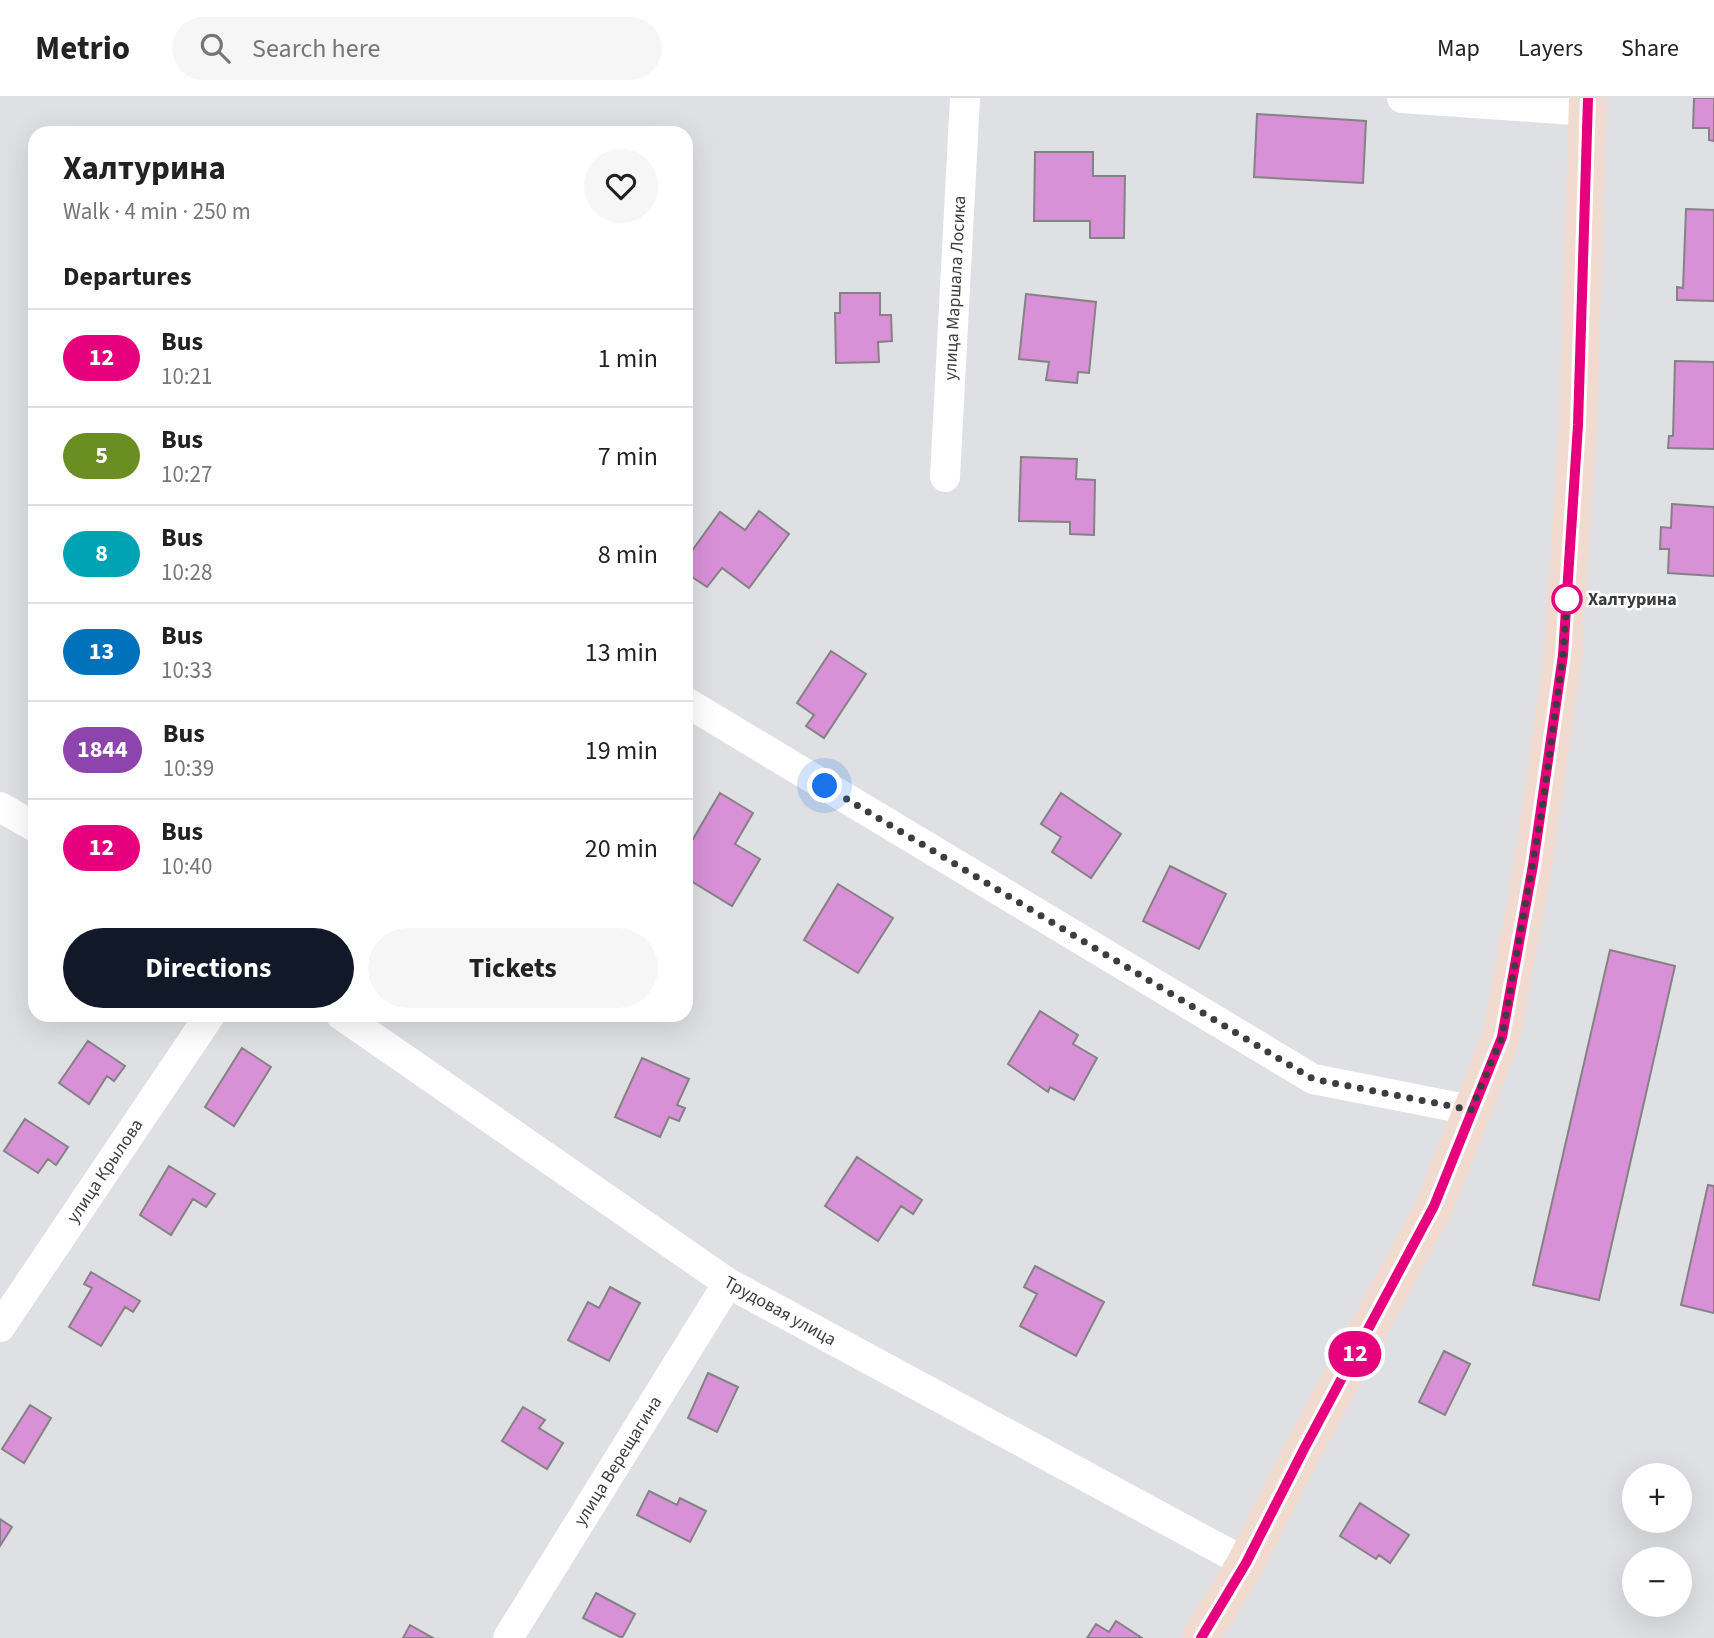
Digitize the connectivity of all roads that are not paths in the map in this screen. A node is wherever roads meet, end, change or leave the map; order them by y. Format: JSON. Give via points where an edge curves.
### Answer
{"nodes":[{"id":1,"x":965,"y":98,"type":"edge"},
{"id":2,"x":1402,"y":98,"type":"edge"},
{"id":3,"x":1587,"y":104,"type":"edge"},
{"id":4,"x":945,"y":477,"type":"dead end"},
{"id":5,"x":693,"y":706,"type":"edge"},
{"id":6,"x":0,"y":807,"type":"edge"},
{"id":7,"x":28,"y":823,"type":"edge"},
{"id":8,"x":205,"y":1022,"type":"edge"},
{"id":9,"x":351,"y":1022,"type":"edge"},
{"id":10,"x":1471,"y":1110,"type":"junction"},
{"id":11,"x":728,"y":1283,"type":"junction"},
{"id":12,"x":0,"y":1327,"type":"edge"},
{"id":13,"x":1246,"y":1563,"type":"junction"},
{"id":14,"x":508,"y":1638,"type":"edge"},
{"id":15,"x":1201,"y":1638,"type":"edge"}],
"edges":[{"from":1,"to":4,"type":"street","name":"улица Маршала Лосика"},
{"from":2,"to":3,"type":"street"},
{"from":3,"to":10,"type":"main road","via":[[1578,425],[1563,655],[1502,1037]]},
{"from":5,"to":10,"type":"street","via":[[1313,1079]]},
{"from":6,"to":7,"type":"street"},
{"from":8,"to":12,"type":"street","name":"улица Крылова"},
{"from":9,"to":11,"type":"street","name":"Трудовая улица"},
{"from":10,"to":13,"type":"main road","via":[[1434,1206]]},
{"from":11,"to":13,"type":"street","name":"Трудовая улица"},
{"from":11,"to":14,"type":"street","name":"улица Верещагина"},
{"from":13,"to":15,"type":"main road"}]}
